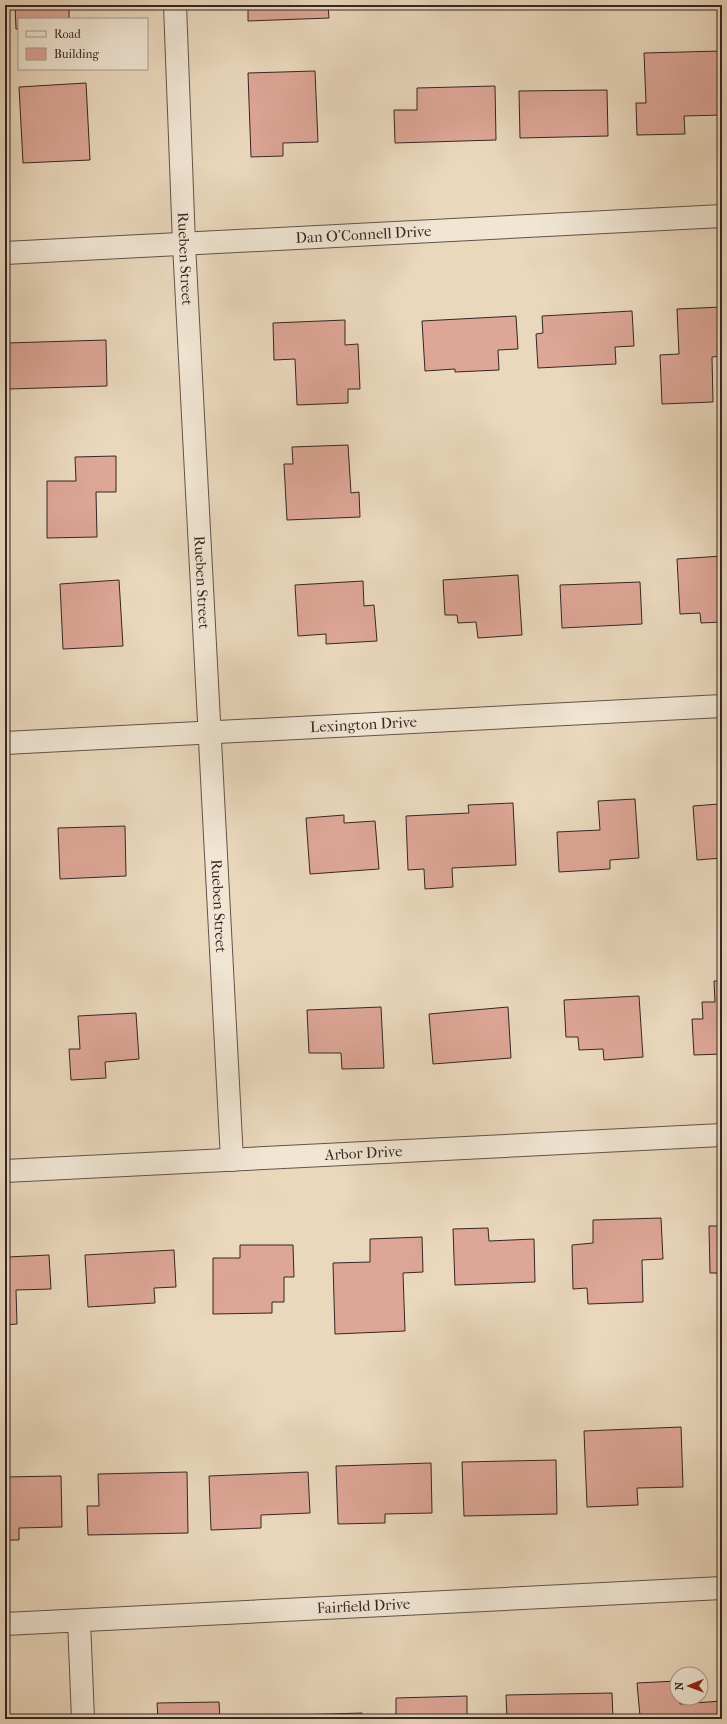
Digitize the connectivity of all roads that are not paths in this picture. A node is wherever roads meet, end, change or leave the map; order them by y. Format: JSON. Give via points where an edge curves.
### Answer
{"nodes":[{"id":1,"x":175,"y":5,"type":"edge"},
{"id":2,"x":722,"y":216,"type":"edge"},
{"id":3,"x":184,"y":244,"type":"junction"},
{"id":4,"x":5,"y":252,"type":"edge"},
{"id":5,"x":722,"y":706,"type":"edge"},
{"id":6,"x":210,"y":734,"type":"junction"},
{"id":7,"x":5,"y":743,"type":"edge"},
{"id":8,"x":722,"y":1135,"type":"edge"},
{"id":9,"x":232,"y":1160,"type":"junction"},
{"id":10,"x":5,"y":1172,"type":"edge"},
{"id":11,"x":722,"y":1588,"type":"edge"},
{"id":12,"x":79,"y":1621,"type":"junction"},
{"id":13,"x":5,"y":1624,"type":"edge"},
{"id":14,"x":83,"y":1719,"type":"edge"}],
"edges":[{"from":1,"to":3,"type":"street","name":"Rueben Street"},
{"from":2,"to":3,"type":"street","name":"Dan O'Connell Drive"},
{"from":3,"to":4,"type":"street","name":"Dan O'Connell Drive"},
{"from":3,"to":6,"type":"street","name":"Rueben Street"},
{"from":5,"to":6,"type":"street","name":"Lexington Drive"},
{"from":6,"to":7,"type":"street","name":"Lexington Drive"},
{"from":6,"to":9,"type":"street","name":"Rueben Street"},
{"from":8,"to":9,"type":"street","name":"Arbor Drive"},
{"from":9,"to":10,"type":"street","name":"Arbor Drive"},
{"from":11,"to":12,"type":"street","name":"Fairfield Drive"},
{"from":12,"to":13,"type":"street","name":"Fairfield Drive"},
{"from":12,"to":14,"type":"street"}]}
